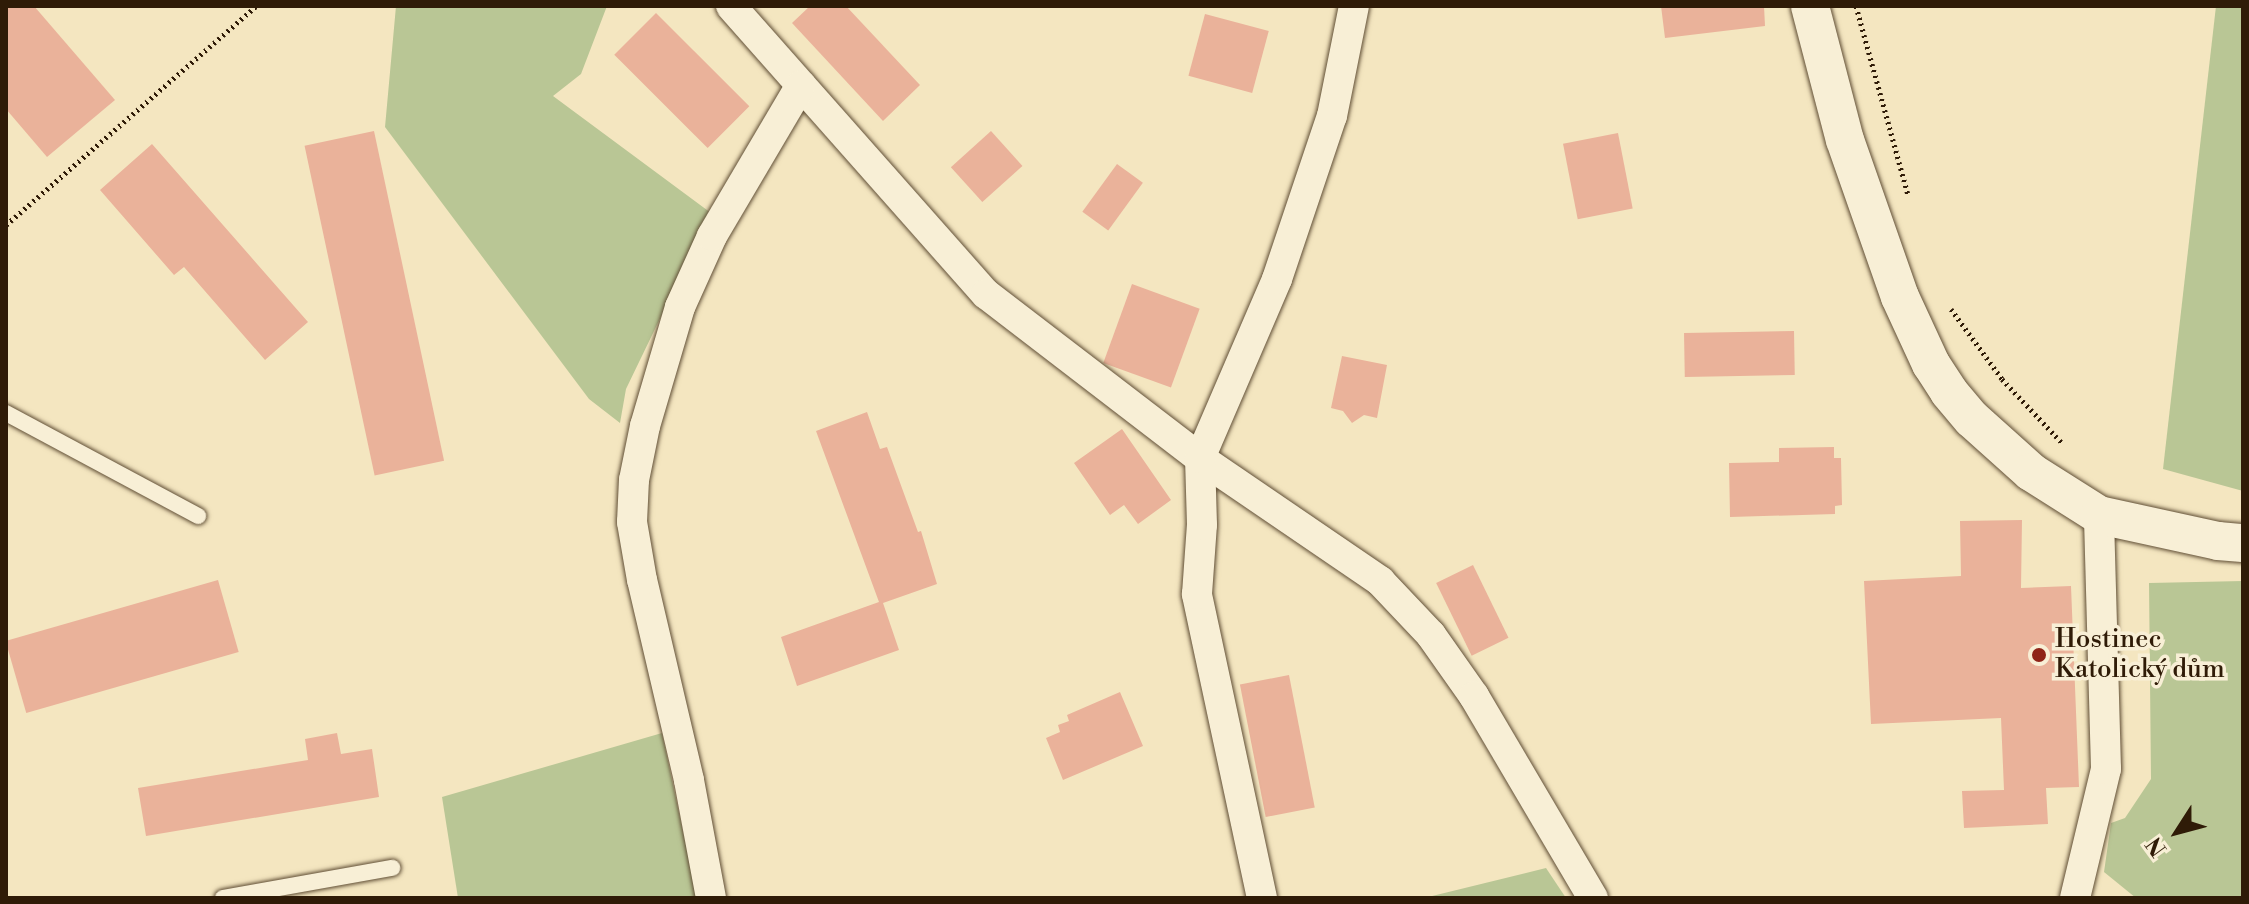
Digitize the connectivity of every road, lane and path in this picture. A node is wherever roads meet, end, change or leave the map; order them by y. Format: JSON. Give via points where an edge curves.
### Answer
{"nodes":[{"id":1,"x":256,"y":6,"type":"edge"},
{"id":2,"x":731,"y":6,"type":"edge"},
{"id":3,"x":1354,"y":6,"type":"edge"},
{"id":4,"x":1810,"y":6,"type":"edge"},
{"id":5,"x":1856,"y":6,"type":"edge"},
{"id":6,"x":801,"y":85,"type":"junction"},
{"id":7,"x":1912,"y":208,"type":"dead end"},
{"id":8,"x":6,"y":225,"type":"edge"},
{"id":9,"x":1949,"y":306,"type":"dead end"},
{"id":10,"x":6,"y":413,"type":"edge"},
{"id":11,"x":2066,"y":447,"type":"dead end"},
{"id":12,"x":1200,"y":458,"type":"junction"},
{"id":13,"x":2099,"y":515,"type":"junction"},
{"id":14,"x":198,"y":516,"type":"dead end"},
{"id":15,"x":2243,"y":543,"type":"edge"},
{"id":16,"x":392,"y":868,"type":"dead end"},
{"id":17,"x":223,"y":898,"type":"edge"},
{"id":18,"x":711,"y":898,"type":"edge"},
{"id":19,"x":1262,"y":898,"type":"edge"},
{"id":20,"x":1593,"y":898,"type":"edge"},
{"id":21,"x":2075,"y":898,"type":"edge"}],
"edges":[{"from":1,"to":8,"type":"path"},
{"from":2,"to":6,"type":"street"},
{"from":3,"to":12,"type":"street","via":[[1332,116],[1297,220]]},
{"from":4,"to":13,"type":"street","via":[[1845,140],[1900,297],[1931,364],[2001,447]]},
{"from":5,"to":7,"type":"path"},
{"from":6,"to":12,"type":"street","via":[[986,294]]},
{"from":6,"to":18,"type":"street","via":[[712,236],[680,307],[634,480],[632,522],[642,580]]},
{"from":9,"to":11,"type":"path","via":[[2012,391]]},
{"from":10,"to":14,"type":"lane"},
{"from":12,"to":19,"type":"street","via":[[1197,594]]},
{"from":12,"to":20,"type":"street","via":[[1380,581],[1431,635],[1474,696]]},
{"from":13,"to":15,"type":"street"},
{"from":13,"to":21,"type":"street","via":[[2106,769]]},
{"from":16,"to":17,"type":"lane"}]}
